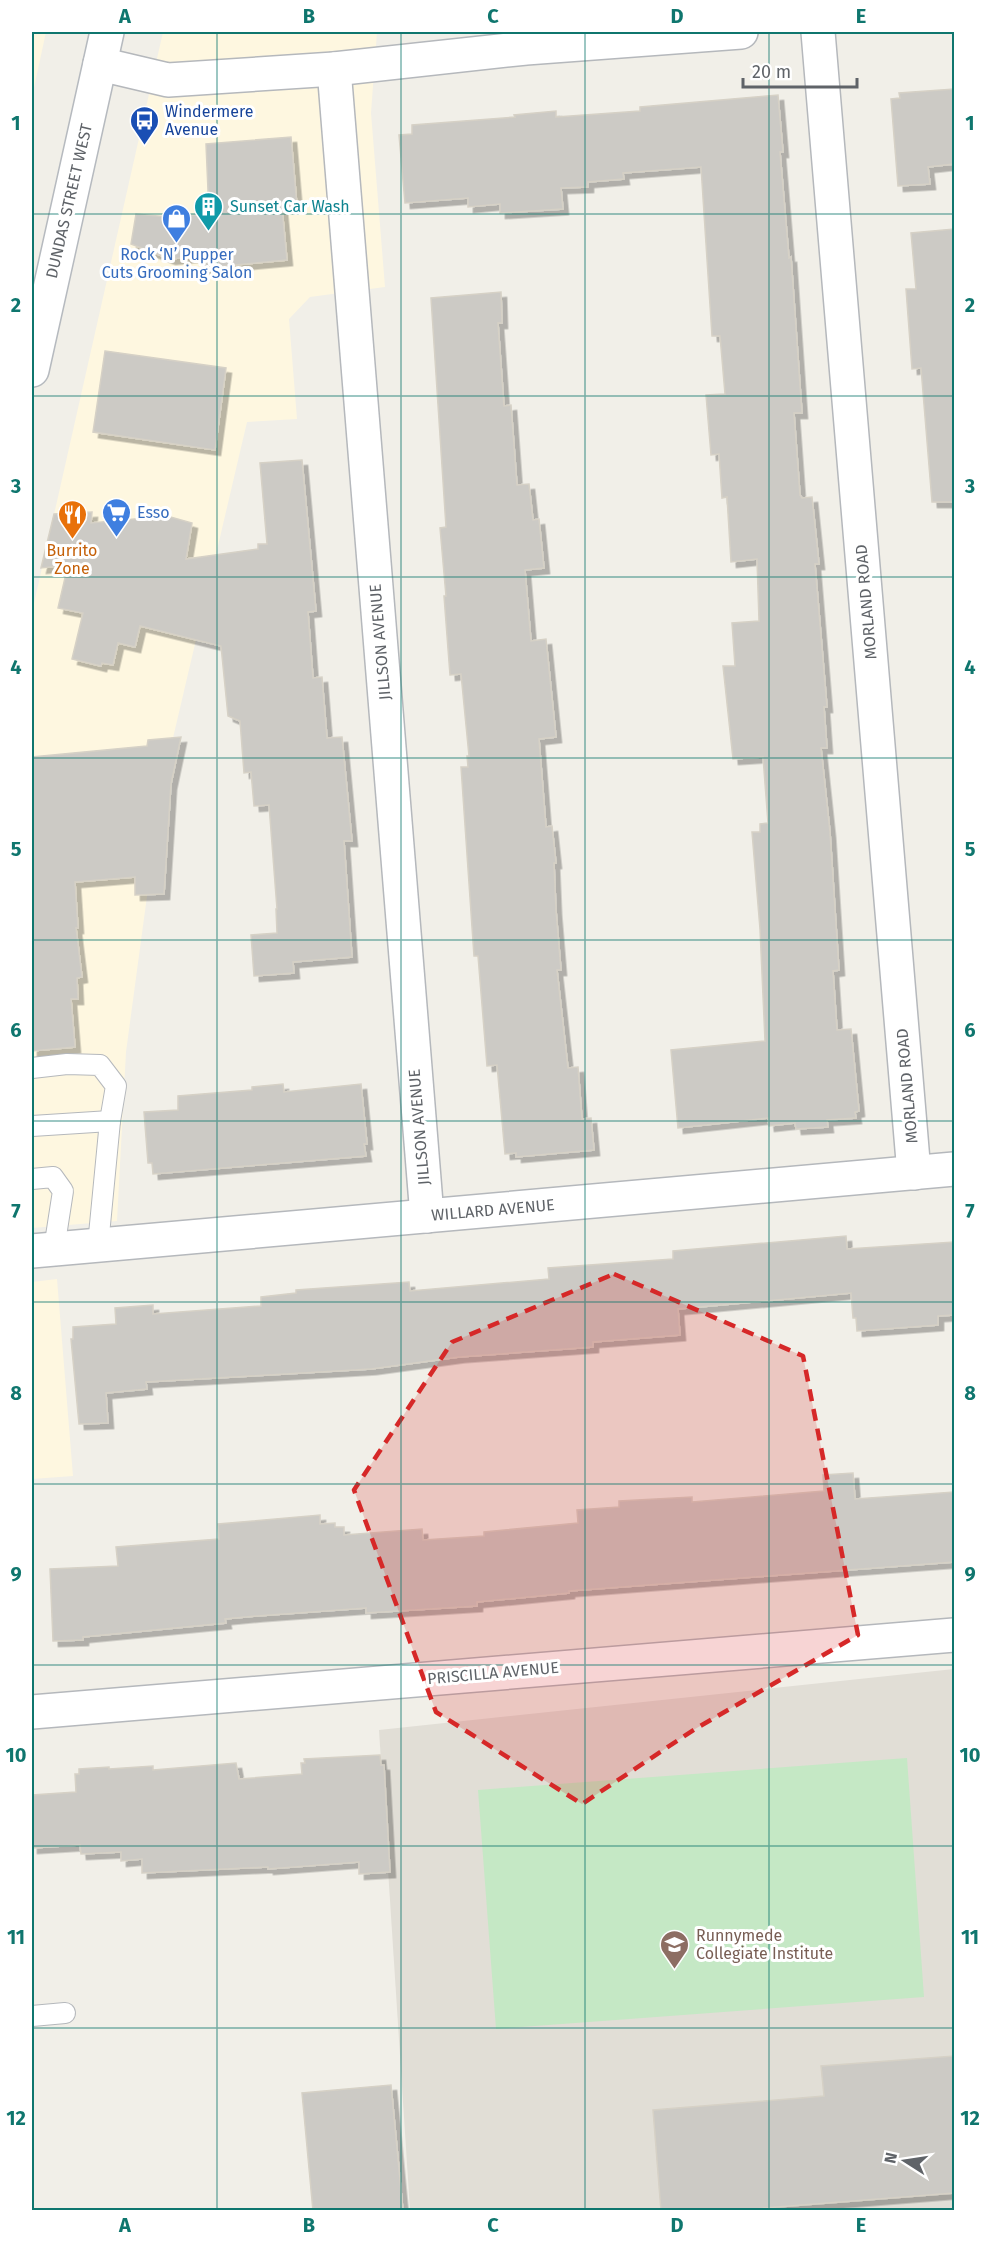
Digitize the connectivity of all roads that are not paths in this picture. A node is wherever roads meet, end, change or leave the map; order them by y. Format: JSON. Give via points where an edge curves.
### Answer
{"nodes":[{"id":1,"x":107,"y":32,"type":"edge"},
{"id":2,"x":741,"y":32,"type":"edge"},
{"id":3,"x":818,"y":32,"type":"edge"},
{"id":4,"x":100,"y":64,"type":"junction"},
{"id":5,"x":334,"y":69,"type":"junction"},
{"id":6,"x":32,"y":370,"type":"edge"},
{"id":7,"x":32,"y":1068,"type":"edge"},
{"id":8,"x":110,"y":1121,"type":"junction"},
{"id":9,"x":32,"y":1126,"type":"edge"},
{"id":10,"x":954,"y":1169,"type":"edge"},
{"id":11,"x":914,"y":1173,"type":"junction"},
{"id":12,"x":32,"y":1179,"type":"edge"},
{"id":13,"x":427,"y":1216,"type":"junction"},
{"id":14,"x":98,"y":1245,"type":"junction"},
{"id":15,"x":43,"y":1250,"type":"edge"},
{"id":16,"x":954,"y":1635,"type":"edge"},
{"id":17,"x":32,"y":1712,"type":"edge"},
{"id":18,"x":66,"y":2013,"type":"dead end"},
{"id":19,"x":32,"y":2016,"type":"edge"}],
"edges":[{"from":1,"to":4,"type":"street","name":"DUNDAS STREET WEST"},
{"from":2,"to":5,"type":"street","via":[[526,48]]},
{"from":3,"to":11,"type":"street","name":"MORLAND ROAD"},
{"from":4,"to":5,"type":"street","via":[[168,80]]},
{"from":4,"to":6,"type":"street","name":"DUNDAS STREET WEST"},
{"from":5,"to":13,"type":"street","name":"JILLSON AVENUE"},
{"from":7,"to":8,"type":"lane","via":[[100,1065],[116,1086]]},
{"from":8,"to":9,"type":"lane"},
{"from":8,"to":14,"type":"lane"},
{"from":10,"to":11,"type":"street","name":"WILLARD AVENUE"},
{"from":11,"to":13,"type":"street","name":"WILLARD AVENUE"},
{"from":12,"to":15,"type":"lane","via":[[53,1177],[63,1191]]},
{"from":13,"to":14,"type":"street","name":"WILLARD AVENUE"},
{"from":14,"to":15,"type":"street","name":"WILLARD AVENUE"},
{"from":16,"to":17,"type":"street","name":"PRISCILLA AVENUE"},
{"from":18,"to":19,"type":"lane"}]}
